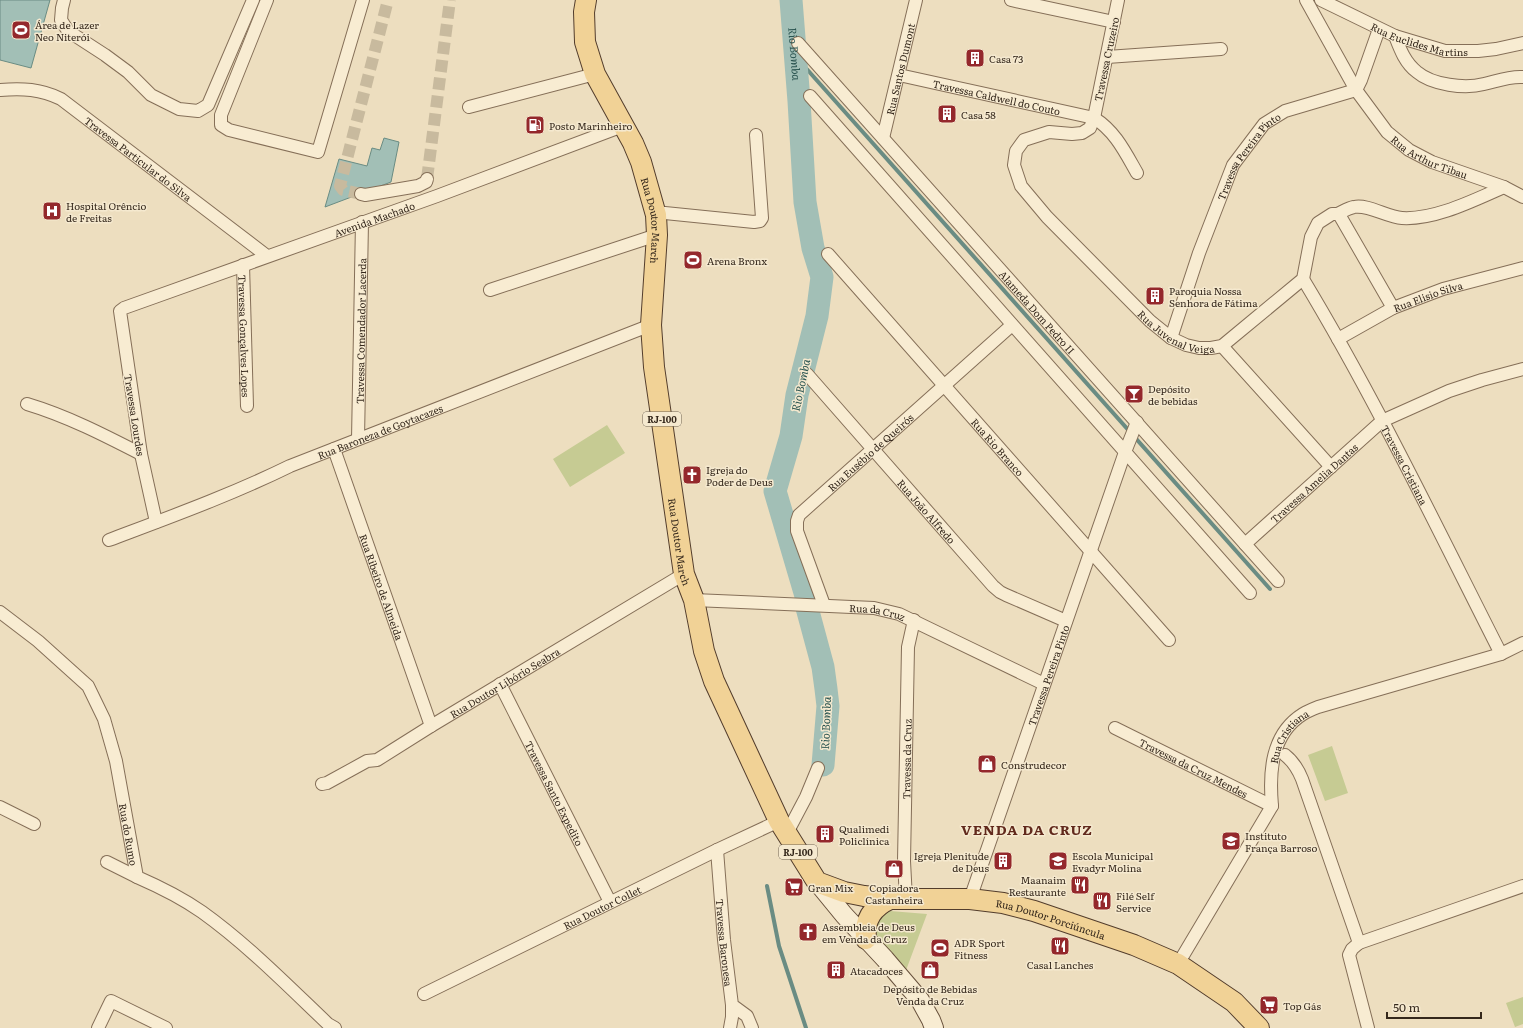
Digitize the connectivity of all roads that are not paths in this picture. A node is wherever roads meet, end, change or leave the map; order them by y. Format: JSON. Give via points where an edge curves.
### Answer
{"nodes":[{"id":1,"x":64,"y":0,"type":"edge"},
{"id":2,"x":253,"y":0,"type":"edge"},
{"id":3,"x":267,"y":0,"type":"edge"},
{"id":4,"x":364,"y":0,"type":"edge"},
{"id":5,"x":586,"y":0,"type":"edge"},
{"id":6,"x":916,"y":0,"type":"edge"},
{"id":7,"x":1011,"y":0,"type":"edge"},
{"id":8,"x":1118,"y":0,"type":"edge"},
{"id":9,"x":1306,"y":0,"type":"edge"},
{"id":10,"x":1322,"y":0,"type":"edge"},
{"id":11,"x":1114,"y":22,"type":"junction"},
{"id":12,"x":1379,"y":29,"type":"junction"},
{"id":13,"x":1395,"y":36,"type":"junction"},
{"id":14,"x":798,"y":43,"type":"dead end"},
{"id":15,"x":1523,"y":43,"type":"edge"},
{"id":16,"x":1221,"y":49,"type":"dead end"},
{"id":17,"x":1107,"y":57,"type":"junction"},
{"id":18,"x":595,"y":74,"type":"junction"},
{"id":19,"x":899,"y":75,"type":"junction"},
{"id":20,"x":1523,"y":77,"type":"edge"},
{"id":21,"x":0,"y":90,"type":"edge"},
{"id":22,"x":1356,"y":90,"type":"junction"},
{"id":23,"x":810,"y":96,"type":"dead end"},
{"id":24,"x":469,"y":108,"type":"dead end"},
{"id":25,"x":1094,"y":118,"type":"junction"},
{"id":26,"x":623,"y":126,"type":"junction"},
{"id":27,"x":756,"y":135,"type":"dead end"},
{"id":28,"x":883,"y":138,"type":"junction"},
{"id":29,"x":1137,"y":172,"type":"dead end"},
{"id":30,"x":427,"y":179,"type":"dead end"},
{"id":31,"x":1504,"y":187,"type":"junction"},
{"id":32,"x":361,"y":194,"type":"tunnel mouth"},
{"id":33,"x":1523,"y":197,"type":"edge"},
{"id":34,"x":655,"y":212,"type":"junction"},
{"id":35,"x":1337,"y":214,"type":"junction"},
{"id":36,"x":362,"y":222,"type":"junction"},
{"id":37,"x":657,"y":235,"type":"junction"},
{"id":38,"x":828,"y":254,"type":"dead end"},
{"id":39,"x":267,"y":256,"type":"junction"},
{"id":40,"x":243,"y":265,"type":"junction"},
{"id":41,"x":1523,"y":268,"type":"edge"},
{"id":42,"x":1303,"y":279,"type":"junction"},
{"id":43,"x":490,"y":290,"type":"dead end"},
{"id":44,"x":124,"y":308,"type":"joint"},
{"id":45,"x":1393,"y":308,"type":"junction"},
{"id":46,"x":651,"y":325,"type":"junction"},
{"id":47,"x":1012,"y":325,"type":"junction"},
{"id":48,"x":1171,"y":338,"type":"junction"},
{"id":49,"x":1338,"y":339,"type":"junction"},
{"id":50,"x":1222,"y":346,"type":"junction"},
{"id":51,"x":1523,"y":369,"type":"edge"},
{"id":52,"x":807,"y":374,"type":"dead end"},
{"id":53,"x":944,"y":386,"type":"junction"},
{"id":54,"x":27,"y":404,"type":"dead end"},
{"id":55,"x":248,"y":406,"type":"dead end"},
{"id":56,"x":1382,"y":421,"type":"junction"},
{"id":57,"x":1136,"y":425,"type":"junction"},
{"id":58,"x":358,"y":439,"type":"junction"},
{"id":59,"x":1127,"y":447,"type":"junction"},
{"id":60,"x":334,"y":449,"type":"junction"},
{"id":61,"x":874,"y":449,"type":"junction"},
{"id":62,"x":141,"y":454,"type":"junction"},
{"id":63,"x":1331,"y":467,"type":"junction"},
{"id":64,"x":156,"y":522,"type":"junction"},
{"id":65,"x":109,"y":540,"type":"dead end"},
{"id":66,"x":1245,"y":544,"type":"junction"},
{"id":67,"x":1091,"y":552,"type":"junction"},
{"id":68,"x":684,"y":574,"type":"junction"},
{"id":69,"x":1278,"y":581,"type":"dead end"},
{"id":70,"x":1250,"y":593,"type":"dead end"},
{"id":71,"x":694,"y":600,"type":"junction"},
{"id":72,"x":824,"y":605,"type":"junction"},
{"id":73,"x":0,"y":612,"type":"edge"},
{"id":74,"x":914,"y":620,"type":"junction"},
{"id":75,"x":1066,"y":621,"type":"junction"},
{"id":76,"x":1169,"y":640,"type":"dead end"},
{"id":77,"x":1523,"y":643,"type":"edge"},
{"id":78,"x":1501,"y":654,"type":"junction"},
{"id":79,"x":500,"y":684,"type":"junction"},
{"id":80,"x":1044,"y":684,"type":"junction"},
{"id":81,"x":431,"y":726,"type":"junction"},
{"id":82,"x":1116,"y":728,"type":"dead end"},
{"id":83,"x":1285,"y":755,"type":"dead end"},
{"id":84,"x":818,"y":768,"type":"dead end"},
{"id":85,"x":322,"y":784,"type":"dead end"},
{"id":86,"x":1272,"y":806,"type":"junction"},
{"id":87,"x":0,"y":807,"type":"edge"},
{"id":88,"x":34,"y":824,"type":"dead end"},
{"id":89,"x":783,"y":827,"type":"junction"},
{"id":90,"x":717,"y":850,"type":"junction"},
{"id":91,"x":107,"y":862,"type":"dead end"},
{"id":92,"x":138,"y":877,"type":"junction"},
{"id":93,"x":817,"y":882,"type":"junction"},
{"id":94,"x":1523,"y":886,"type":"edge"},
{"id":95,"x":898,"y":899,"type":"junction"},
{"id":96,"x":970,"y":899,"type":"junction"},
{"id":97,"x":610,"y":902,"type":"junction"},
{"id":98,"x":866,"y":939,"type":"junction"},
{"id":99,"x":1359,"y":943,"type":"junction"},
{"id":100,"x":1178,"y":964,"type":"junction"},
{"id":101,"x":424,"y":994,"type":"dead end"},
{"id":102,"x":732,"y":1005,"type":"junction"},
{"id":103,"x":98,"y":1028,"type":"edge"},
{"id":104,"x":166,"y":1028,"type":"edge"},
{"id":105,"x":335,"y":1028,"type":"edge"},
{"id":106,"x":730,"y":1028,"type":"edge"},
{"id":107,"x":752,"y":1028,"type":"edge"},
{"id":108,"x":934,"y":1028,"type":"edge"},
{"id":109,"x":1259,"y":1028,"type":"edge"},
{"id":110,"x":1368,"y":1028,"type":"edge"}],
"edges":[{"from":1,"to":2,"type":"street","via":[[61,20],[68,31],[128,72],[150,95],[179,109],[198,111],[208,105]]},
{"from":3,"to":4,"type":"street","via":[[221,115],[221,125],[229,130],[318,152]]},
{"from":5,"to":18,"type":"main road","name":"Rua Doutor March","number":"RJ-100","via":[[585,42]]},
{"from":6,"to":19,"type":"street","name":"Rua Santos Dumont"},
{"from":7,"to":11,"type":"street"},
{"from":8,"to":11,"type":"street","name":"Travessa Cruzeiro"},
{"from":9,"to":22,"type":"street","name":"Rua Arthur Tibau"},
{"from":10,"to":12,"type":"street","name":"Rua Euclides Martins"},
{"from":11,"to":17,"type":"street","name":"Travessa Cruzeiro"},
{"from":12,"to":13,"type":"street","name":"Rua Euclides Martins"},
{"from":12,"to":22,"type":"street"},
{"from":13,"to":15,"type":"street","name":"Rua Euclides Martins","via":[[1445,51],[1478,51]]},
{"from":13,"to":20,"type":"street","via":[[1405,58],[1417,72],[1429,79],[1449,85],[1466,86],[1483,85],[1513,76]]},
{"from":14,"to":28,"type":"street","name":"Alameda Dom Pedro II"},
{"from":16,"to":17,"type":"street"},
{"from":17,"to":25,"type":"street","name":"Travessa Cruzeiro"},
{"from":18,"to":24,"type":"street"},
{"from":18,"to":26,"type":"main road","name":"Rua Doutor March","number":"RJ-100"},
{"from":19,"to":25,"type":"street","name":"Travessa Caldwell do Couto"},
{"from":19,"to":28,"type":"street","name":"Rua Santos Dumont"},
{"from":21,"to":39,"type":"street","name":"Travessa Particular do Silva","via":[[24,88],[61,99]]},
{"from":22,"to":31,"type":"street","name":"Rua Arthur Tibau","via":[[1387,132],[1409,150],[1432,162]]},
{"from":22,"to":48,"type":"street","name":"Travessa Pereira Pinto","via":[[1285,111],[1264,124],[1234,165],[1199,253]]},
{"from":23,"to":47,"type":"street"},
{"from":25,"to":29,"type":"street","via":[[1102,122],[1114,135]]},
{"from":25,"to":48,"type":"street","name":"Rua Juvenal Veiga","via":[[1090,128],[1082,133],[1049,132],[1024,140],[1016,151],[1014,165],[1021,186],[1047,217],[1117,288]]},
{"from":26,"to":34,"type":"main road","name":"Rua Doutor March","number":"RJ-100","via":[[641,162]]},
{"from":26,"to":36,"type":"street","name":"Avenida Machado"},
{"from":27,"to":34,"type":"street","via":[[762,218],[760,221]]},
{"from":28,"to":57,"type":"street","name":"Alameda Dom Pedro II"},
{"from":30,"to":32,"type":"street","via":[[418,186]]},
{"from":31,"to":33,"type":"street","name":"Rua Arthur Tibau"},
{"from":31,"to":35,"type":"street","via":[[1450,209],[1424,216],[1401,218],[1362,207]]},
{"from":34,"to":37,"type":"main road","name":"Rua Doutor March","number":"RJ-100"},
{"from":35,"to":42,"type":"street","via":[[1318,223],[1311,237]]},
{"from":35,"to":45,"type":"street"},
{"from":36,"to":39,"type":"street","name":"Avenida Machado"},
{"from":36,"to":58,"type":"street","name":"Travessa Comendador Lacerda"},
{"from":37,"to":43,"type":"street"},
{"from":37,"to":46,"type":"main road","name":"Rua Doutor March","number":"RJ-100"},
{"from":38,"to":53,"type":"street","name":"Rua Rio Branco"},
{"from":39,"to":40,"type":"street","name":"Avenida Machado"},
{"from":40,"to":44,"type":"street","name":"Avenida Machado"},
{"from":40,"to":55,"type":"street","name":"Travessa Gonçalves Lopes"},
{"from":41,"to":45,"type":"street","name":"Rua Elisio Silva","via":[[1443,289]]},
{"from":42,"to":49,"type":"street","name":"Travessa Cristiana"},
{"from":42,"to":50,"type":"street","name":"Rua Juvenal Veiga"},
{"from":44,"to":62,"type":"street","name":"Travessa Lourdes","via":[[120,311]]},
{"from":45,"to":49,"type":"street","name":"Rua Elisio Silva"},
{"from":46,"to":58,"type":"street","name":"Rua Baroneza de Goytacazes"},
{"from":46,"to":68,"type":"main road","name":"Rua Doutor March","number":"RJ-100","via":[[654,367]]},
{"from":47,"to":53,"type":"street","name":"Rua Eusébio de Queirós"},
{"from":47,"to":59,"type":"street"},
{"from":48,"to":50,"type":"street","name":"Rua Juvenal Veiga","via":[[1199,348]]},
{"from":49,"to":56,"type":"street","name":"Travessa Cristiana"},
{"from":50,"to":63,"type":"street"},
{"from":51,"to":56,"type":"street","via":[[1449,391]]},
{"from":52,"to":61,"type":"street","name":"Rua João Alfredo"},
{"from":53,"to":61,"type":"street","name":"Rua Eusébio de Queirós"},
{"from":53,"to":67,"type":"street","name":"Rua Rio Branco"},
{"from":54,"to":62,"type":"street","via":[[69,419]]},
{"from":56,"to":63,"type":"street","name":"Travessa Amelia Dantas"},
{"from":56,"to":78,"type":"street","name":"Travessa Cristiana"},
{"from":57,"to":59,"type":"street"},
{"from":57,"to":66,"type":"street","name":"Alameda Dom Pedro II"},
{"from":58,"to":60,"type":"street","name":"Rua Baroneza de Goytacazes"},
{"from":59,"to":67,"type":"street","name":"Travessa Pereira Pinto"},
{"from":59,"to":70,"type":"street"},
{"from":60,"to":64,"type":"street","name":"Rua Baroneza de Goytacazes"},
{"from":60,"to":81,"type":"street","name":"Rua Ribeiro de Almeida"},
{"from":61,"to":72,"type":"street","name":"Rua Eusébio de Queirós","via":[[799,515],[797,521],[797,531]]},
{"from":61,"to":75,"type":"street","name":"Rua João Alfredo","via":[[1000,592]]},
{"from":62,"to":64,"type":"street","name":"Travessa Lourdes"},
{"from":63,"to":66,"type":"street","name":"Travessa Amelia Dantas"},
{"from":64,"to":65,"type":"street","name":"Rua Baroneza de Goytacazes"},
{"from":66,"to":69,"type":"street","name":"Alameda Dom Pedro II"},
{"from":67,"to":75,"type":"street","name":"Travessa Pereira Pinto"},
{"from":67,"to":76,"type":"street","name":"Rua Rio Branco"},
{"from":68,"to":71,"type":"main road","name":"Rua Doutor March","number":"RJ-100"},
{"from":68,"to":79,"type":"street","name":"Rua Doutor Libório Seabra"},
{"from":71,"to":72,"type":"street","name":"Rua da Cruz"},
{"from":71,"to":89,"type":"main road","name":"Rua Doutor March","number":"RJ-100","via":[[704,651],[714,681]]},
{"from":72,"to":74,"type":"street","name":"Rua da Cruz","via":[[874,608]]},
{"from":73,"to":92,"type":"street","name":"Rua do Rumo","via":[[38,641],[88,686],[104,719],[116,760]]},
{"from":74,"to":80,"type":"street","name":"Rua da Cruz"},
{"from":74,"to":95,"type":"street","name":"Travessa da Cruz","via":[[908,647],[904,861]]},
{"from":75,"to":80,"type":"street","name":"Travessa Pereira Pinto"},
{"from":77,"to":78,"type":"street","name":"Rua Cristiana"},
{"from":78,"to":86,"type":"street","name":"Rua Cristiana","via":[[1318,707],[1303,714],[1287,728],[1273,754],[1270,784]]},
{"from":79,"to":81,"type":"street","name":"Rua Doutor Libório Seabra"},
{"from":79,"to":97,"type":"street","name":"Travessa Santo Expedito"},
{"from":80,"to":96,"type":"street","name":"Travessa Pereira Pinto"},
{"from":81,"to":85,"type":"street","name":"Rua Doutor Libório Seabra","via":[[377,760],[367,761]]},
{"from":82,"to":86,"type":"street","name":"Travessa da Cruz Mendes"},
{"from":83,"to":99,"type":"street","via":[[1295,764],[1302,780]]},
{"from":84,"to":89,"type":"street","via":[[806,797]]},
{"from":86,"to":100,"type":"street"},
{"from":87,"to":88,"type":"street"},
{"from":89,"to":90,"type":"street","name":"Rua Doutor Collet"},
{"from":89,"to":93,"type":"main road","name":"Rua Doutor March","number":"RJ-100"},
{"from":90,"to":97,"type":"street","name":"Rua Doutor Collet"},
{"from":90,"to":102,"type":"street","name":"Travessa Baronesa"},
{"from":91,"to":92,"type":"street"},
{"from":92,"to":105,"type":"street","name":"Rua do Rumo","via":[[163,889],[223,928]]},
{"from":93,"to":95,"type":"main road","name":"Rua Doutor Porciúncula","via":[[855,895]]},
{"from":93,"to":98,"type":"main road","name":"Rua Doutor March","number":"RJ-100"},
{"from":94,"to":99,"type":"street"},
{"from":95,"to":96,"type":"main road","name":"Rua Doutor Porciúncula"},
{"from":95,"to":98,"type":"main road","via":[[882,903],[873,912],[866,927]]},
{"from":96,"to":100,"type":"main road","name":"Rua Doutor Porciúncula","via":[[1034,911],[1134,945]]},
{"from":97,"to":101,"type":"street","name":"Rua Doutor Collet"},
{"from":98,"to":108,"type":"main road","name":"Rua Doutor March","number":"RJ-100","via":[[920,1000]]},
{"from":99,"to":110,"type":"street","via":[[1349,955]]},
{"from":100,"to":109,"type":"main road","name":"Rua Doutor Porciúncula","via":[[1234,1002]]},
{"from":102,"to":106,"type":"street","name":"Travessa Baronesa"},
{"from":102,"to":107,"type":"street","via":[[746,1016]]},
{"from":103,"to":104,"type":"street","via":[[111,1001]]}]}
